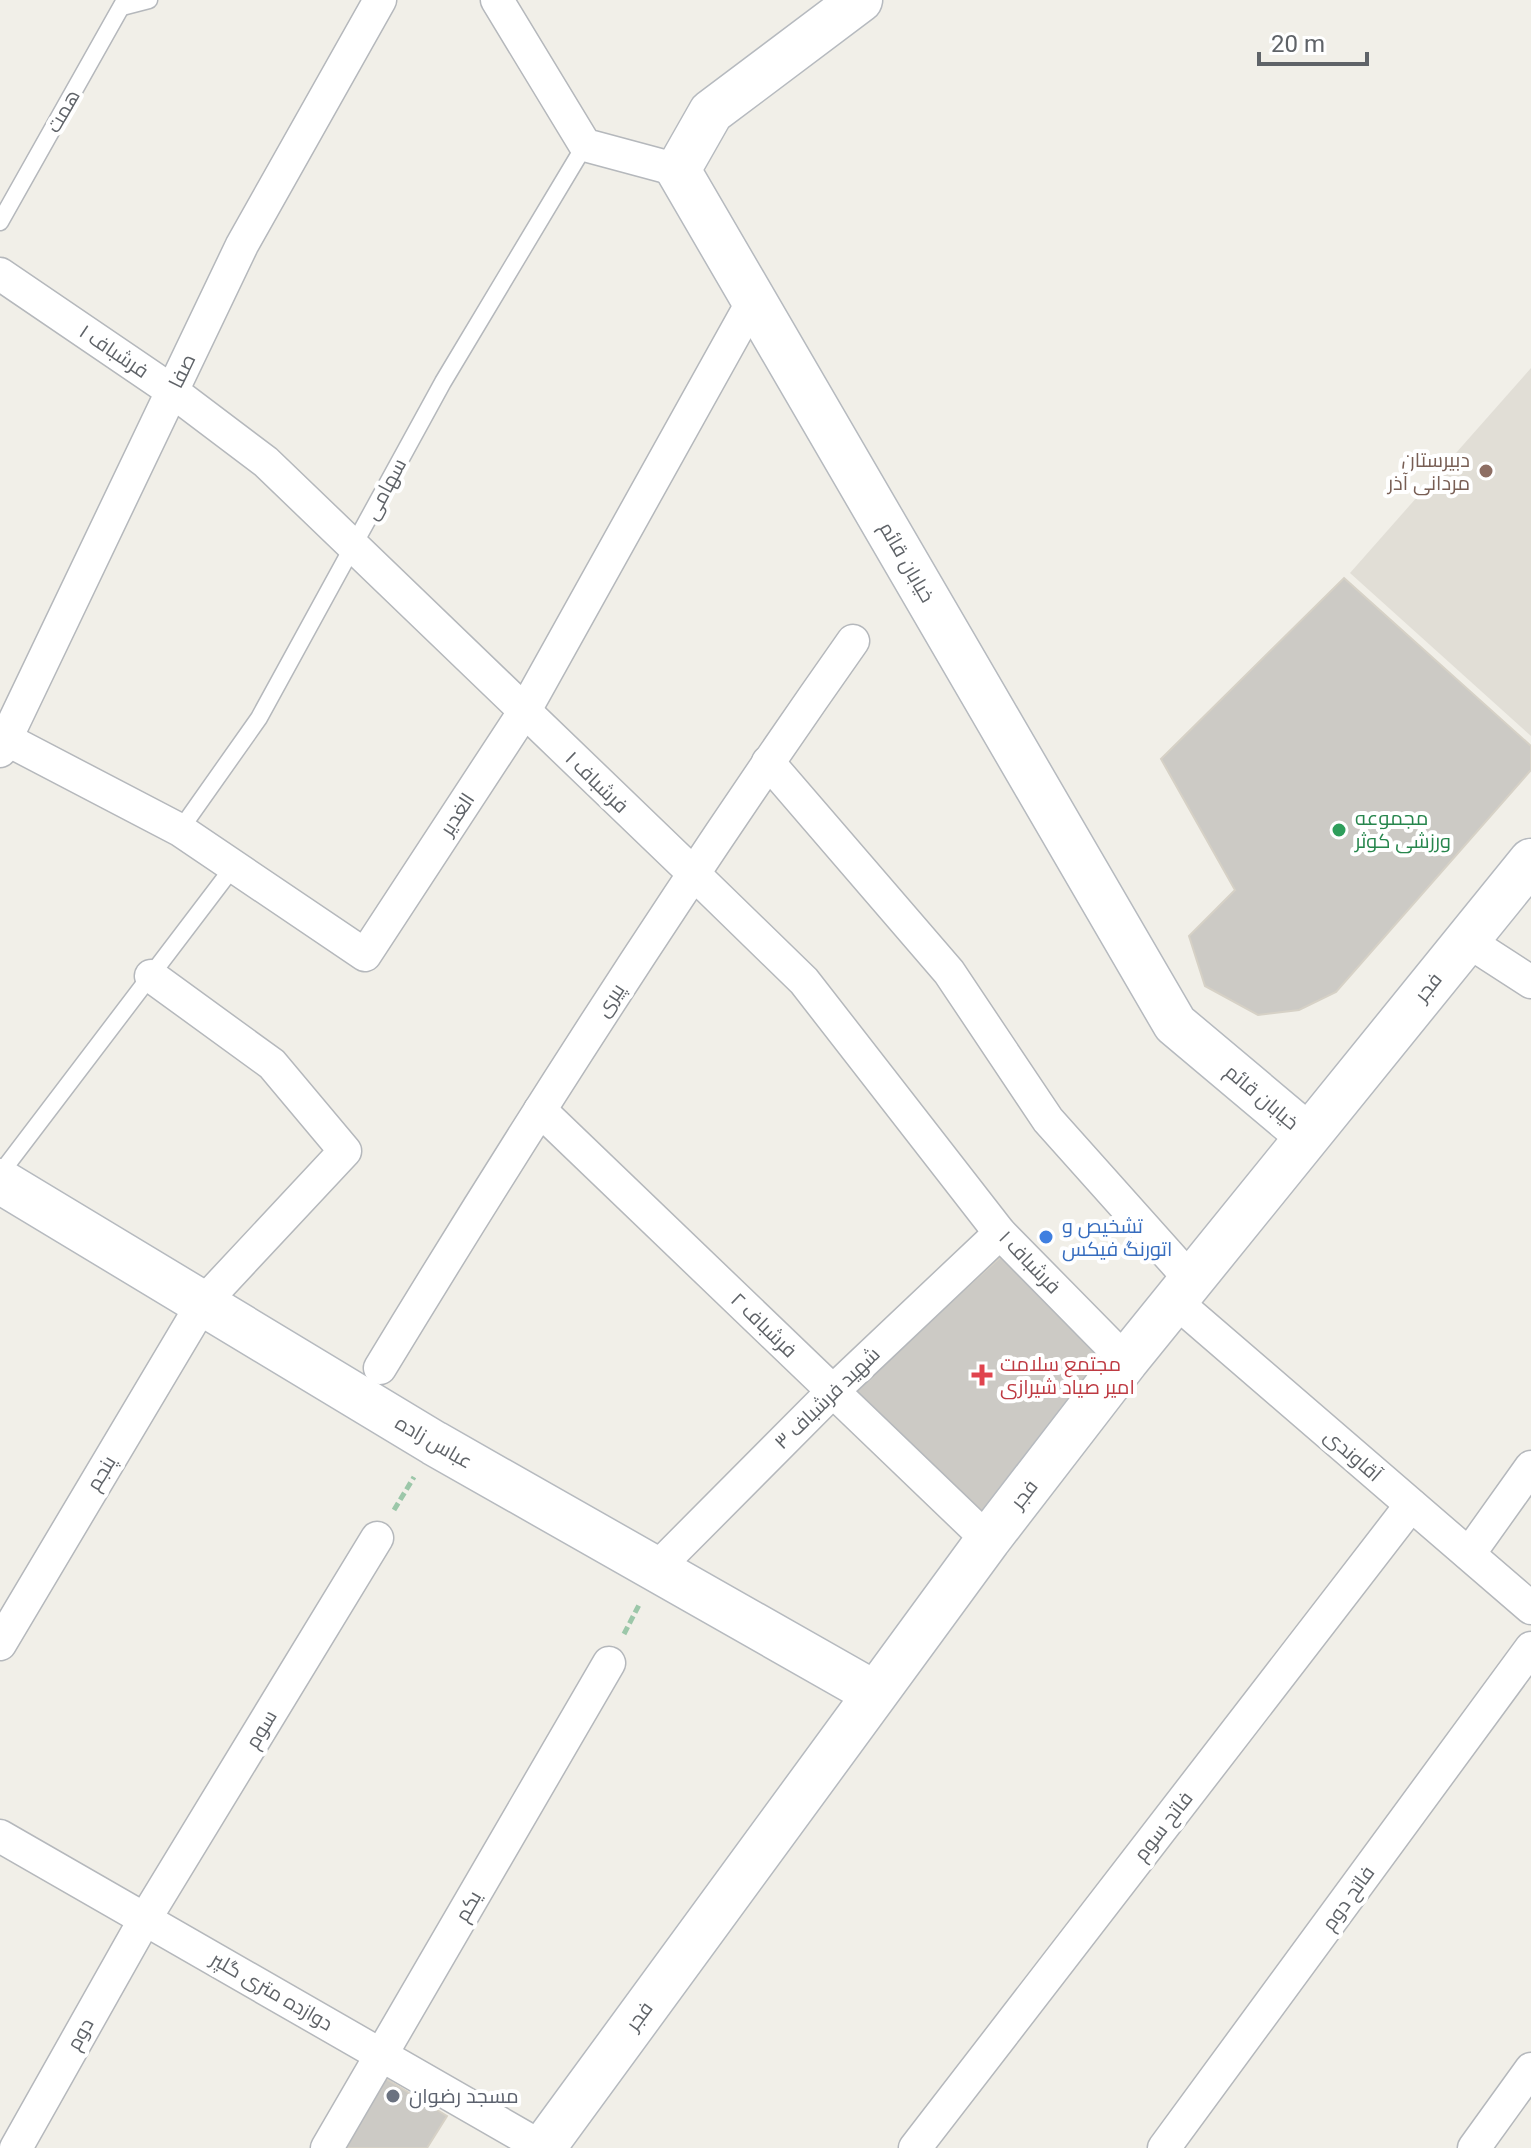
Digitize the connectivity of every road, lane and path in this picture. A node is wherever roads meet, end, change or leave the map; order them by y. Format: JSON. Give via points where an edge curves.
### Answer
{"nodes":[{"id":1,"x":149,"y":0,"type":"edge"},
{"id":2,"x":380,"y":0,"type":"edge"},
{"id":3,"x":860,"y":0,"type":"edge"},
{"id":4,"x":507,"y":3,"type":"edge"},
{"id":5,"x":123,"y":4,"type":"edge"},
{"id":6,"x":585,"y":145,"type":"junction"},
{"id":7,"x":678,"y":170,"type":"junction"},
{"id":8,"x":0,"y":222,"type":"edge"},
{"id":9,"x":0,"y":274,"type":"edge"},
{"id":10,"x":754,"y":299,"type":"junction"},
{"id":11,"x":172,"y":391,"type":"junction"},
{"id":12,"x":353,"y":550,"type":"junction"},
{"id":13,"x":853,"y":641,"type":"dead end"},
{"id":14,"x":524,"y":712,"type":"junction"},
{"id":15,"x":2,"y":742,"type":"edge"},
{"id":16,"x":768,"y":762,"type":"junction"},
{"id":17,"x":180,"y":830,"type":"junction"},
{"id":18,"x":1531,"y":861,"type":"edge"},
{"id":19,"x":234,"y":866,"type":"junction"},
{"id":20,"x":692,"y":872,"type":"junction"},
{"id":21,"x":1466,"y":940,"type":"junction"},
{"id":22,"x":151,"y":976,"type":"junction"},
{"id":23,"x":1531,"y":982,"type":"edge"},
{"id":24,"x":540,"y":1110,"type":"junction"},
{"id":25,"x":1307,"y":1135,"type":"junction"},
{"id":26,"x":0,"y":1174,"type":"edge"},
{"id":27,"x":0,"y":1181,"type":"edge"},
{"id":28,"x":1000,"y":1233,"type":"junction"},
{"id":29,"x":1183,"y":1290,"type":"junction"},
{"id":30,"x":203,"y":1303,"type":"junction"},
{"id":31,"x":1126,"y":1361,"type":"junction"},
{"id":32,"x":380,"y":1368,"type":"dead end"},
{"id":33,"x":833,"y":1391,"type":"junction"},
{"id":34,"x":434,"y":1443,"type":"junction"},
{"id":35,"x":1531,"y":1467,"type":"edge"},
{"id":36,"x":1411,"y":1505,"type":"junction"},
{"id":37,"x":377,"y":1538,"type":"joint"},
{"id":38,"x":988,"y":1540,"type":"junction"},
{"id":39,"x":1469,"y":1554,"type":"junction"},
{"id":40,"x":657,"y":1568,"type":"junction"},
{"id":41,"x":1531,"y":1608,"type":"edge"},
{"id":42,"x":0,"y":1644,"type":"edge"},
{"id":43,"x":1531,"y":1648,"type":"edge"},
{"id":44,"x":609,"y":1663,"type":"joint"},
{"id":45,"x":874,"y":1693,"type":"junction"},
{"id":46,"x":0,"y":1836,"type":"edge"},
{"id":47,"x":145,"y":1919,"type":"junction"},
{"id":48,"x":382,"y":2054,"type":"junction"},
{"id":49,"x":1531,"y":2069,"type":"edge"},
{"id":50,"x":16,"y":2148,"type":"edge"},
{"id":51,"x":327,"y":2148,"type":"edge"},
{"id":52,"x":543,"y":2148,"type":"edge"},
{"id":53,"x":915,"y":2148,"type":"edge"},
{"id":54,"x":1164,"y":2148,"type":"edge"},
{"id":55,"x":1474,"y":2148,"type":"edge"}],
"edges":[{"from":1,"to":5,"type":"lane"},
{"from":2,"to":11,"type":"street","name":"صفا","via":[[242,245]]},
{"from":3,"to":7,"type":"main road","via":[[711,112]]},
{"from":4,"to":6,"type":"street"},
{"from":5,"to":8,"type":"lane","name":"همت"},
{"from":6,"to":7,"type":"street"},
{"from":6,"to":12,"type":"lane","name":"سهامی","via":[[443,382]]},
{"from":7,"to":10,"type":"main road","name":"خیابان قائم"},
{"from":9,"to":11,"type":"street","name":"فرشباف ۱"},
{"from":10,"to":14,"type":"street","name":"الغدیر"},
{"from":10,"to":25,"type":"main road","name":"خیابان قائم","via":[[1175,1024]]},
{"from":11,"to":12,"type":"street","name":"فرشباف ۱","via":[[266,462]]},
{"from":11,"to":15,"type":"street","name":"صفا"},
{"from":12,"to":14,"type":"street","name":"فرشباف ۱"},
{"from":12,"to":17,"type":"lane","name":"سهامی","via":[[259,718]]},
{"from":13,"to":16,"type":"street","name":"پیری"},
{"from":14,"to":19,"type":"street","name":"الغدیر","via":[[365,955]]},
{"from":14,"to":20,"type":"street","name":"فرشباف ۱"},
{"from":15,"to":17,"type":"street","name":"الغدیر"},
{"from":16,"to":20,"type":"street","name":"پیری"},
{"from":16,"to":29,"type":"street","name":"آقاوندی","via":[[949,972],[1048,1120]]},
{"from":17,"to":19,"type":"street","name":"الغدیر"},
{"from":18,"to":21,"type":"main road","name":"فجر"},
{"from":19,"to":22,"type":"lane"},
{"from":20,"to":24,"type":"street","name":"پیری"},
{"from":20,"to":28,"type":"street","name":"فرشباف ۱","via":[[804,981]]},
{"from":21,"to":23,"type":"street"},
{"from":21,"to":25,"type":"main road","name":"فجر"},
{"from":22,"to":26,"type":"lane"},
{"from":22,"to":30,"type":"street","name":"پنجم","via":[[272,1064],[345,1151]]},
{"from":24,"to":32,"type":"street","name":"پیری"},
{"from":24,"to":33,"type":"street","name":"فرشباف ۲"},
{"from":25,"to":29,"type":"main road","name":"فجر"},
{"from":27,"to":30,"type":"main road","name":"عباس زاده"},
{"from":28,"to":31,"type":"street","name":"فرشباف ۱"},
{"from":28,"to":33,"type":"street","name":"شهید فرشباف ۳"},
{"from":29,"to":31,"type":"main road","name":"فجر"},
{"from":29,"to":36,"type":"street","name":"آقاوندی"},
{"from":30,"to":34,"type":"main road","name":"عباس زاده"},
{"from":30,"to":42,"type":"street","name":"پنجم"},
{"from":31,"to":38,"type":"main road","name":"فجر"},
{"from":33,"to":38,"type":"street","name":"فرشباف ۲"},
{"from":33,"to":40,"type":"street","name":"شهید فرشباف ۳"},
{"from":34,"to":37,"type":"path"},
{"from":34,"to":40,"type":"main road","name":"عباس زاده"},
{"from":35,"to":39,"type":"street"},
{"from":36,"to":39,"type":"street","name":"آقاوندی"},
{"from":36,"to":53,"type":"street","name":"فاتح سوم"},
{"from":37,"to":47,"type":"street","name":"سوم"},
{"from":38,"to":45,"type":"main road","name":"فجر"},
{"from":39,"to":41,"type":"street","name":"آقاوندی"},
{"from":40,"to":44,"type":"path"},
{"from":40,"to":45,"type":"main road","name":"عباس زاده"},
{"from":43,"to":54,"type":"street","name":"فاتح دوم"},
{"from":44,"to":48,"type":"street","name":"یکم"},
{"from":45,"to":52,"type":"main road","name":"فجر"},
{"from":46,"to":47,"type":"street","name":"دوازده متری گلپر"},
{"from":47,"to":48,"type":"street","name":"دوازده متری گلپر"},
{"from":47,"to":50,"type":"street","name":"دوم"},
{"from":48,"to":51,"type":"street","name":"یکم"},
{"from":48,"to":52,"type":"street","name":"دوازده متری گلپر"},
{"from":49,"to":55,"type":"street"}]}
